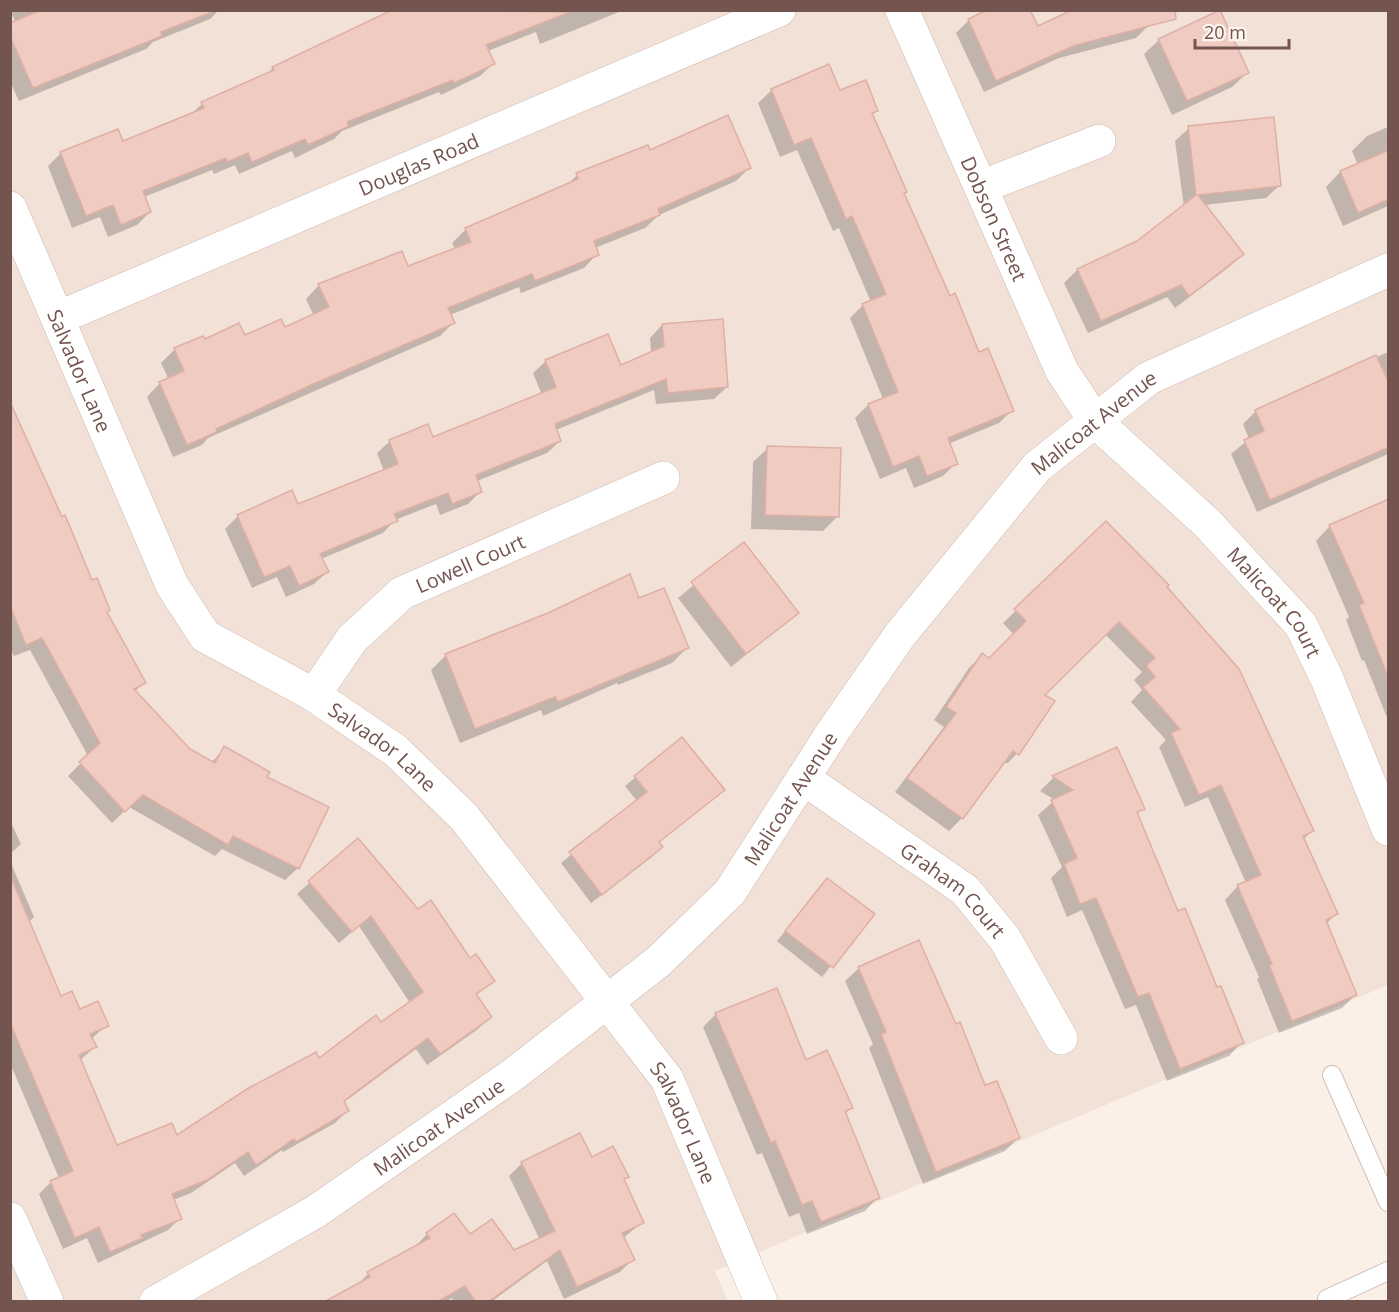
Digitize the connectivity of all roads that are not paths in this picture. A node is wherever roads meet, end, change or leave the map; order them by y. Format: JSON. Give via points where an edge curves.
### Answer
{"nodes":[{"id":1,"x":779,"y":10,"type":"edge"},
{"id":2,"x":903,"y":10,"type":"edge"},
{"id":3,"x":1099,"y":141,"type":"dead end"},
{"id":4,"x":981,"y":187,"type":"junction"},
{"id":5,"x":10,"y":208,"type":"edge"},
{"id":6,"x":1389,"y":270,"type":"edge"},
{"id":7,"x":58,"y":318,"type":"junction"},
{"id":8,"x":1095,"y":421,"type":"junction"},
{"id":9,"x":663,"y":478,"type":"dead end"},
{"id":10,"x":314,"y":695,"type":"junction"},
{"id":11,"x":803,"y":778,"type":"junction"},
{"id":12,"x":1389,"y":829,"type":"edge"},
{"id":13,"x":607,"y":1001,"type":"junction"},
{"id":14,"x":1061,"y":1038,"type":"dead end"},
{"id":15,"x":1332,"y":1075,"type":"dead end"},
{"id":16,"x":1389,"y":1202,"type":"edge"},
{"id":17,"x":10,"y":1219,"type":"edge"},
{"id":18,"x":1389,"y":1271,"type":"edge"},
{"id":19,"x":1327,"y":1299,"type":"dead end"},
{"id":20,"x":46,"y":1302,"type":"edge"},
{"id":21,"x":156,"y":1302,"type":"edge"},
{"id":22,"x":760,"y":1302,"type":"edge"}],
"edges":[{"from":1,"to":7,"type":"street","name":"Douglas Road"},
{"from":2,"to":4,"type":"street","name":"Dobson Street"},
{"from":3,"to":4,"type":"street"},
{"from":4,"to":8,"type":"street","name":"Dobson Street","via":[[1062,370]]},
{"from":5,"to":7,"type":"street","name":"Salvador Lane"},
{"from":6,"to":8,"type":"street","name":"Malicoat Avenue","via":[[1149,378]]},
{"from":7,"to":10,"type":"street","name":"Salvador Lane","via":[[172,585],[206,636]]},
{"from":8,"to":11,"type":"street","name":"Malicoat Avenue","via":[[1037,467],[900,635]]},
{"from":8,"to":12,"type":"street","name":"Malicoat Court","via":[[1207,523],[1301,624]]},
{"from":9,"to":10,"type":"street","name":"Lowell Court","via":[[402,593],[352,639]]},
{"from":10,"to":13,"type":"street","name":"Salvador Lane","via":[[396,751],[464,817]]},
{"from":11,"to":13,"type":"street","name":"Malicoat Avenue","via":[[730,892],[659,961]]},
{"from":11,"to":14,"type":"street","name":"Graham Court","via":[[965,890],[1005,939]]},
{"from":13,"to":21,"type":"street","name":"Malicoat Avenue","via":[[514,1074],[315,1212]]},
{"from":13,"to":22,"type":"street","name":"Salvador Lane","via":[[667,1079]]},
{"from":15,"to":16,"type":"lane"},
{"from":17,"to":20,"type":"street"},
{"from":18,"to":19,"type":"lane"}]}
